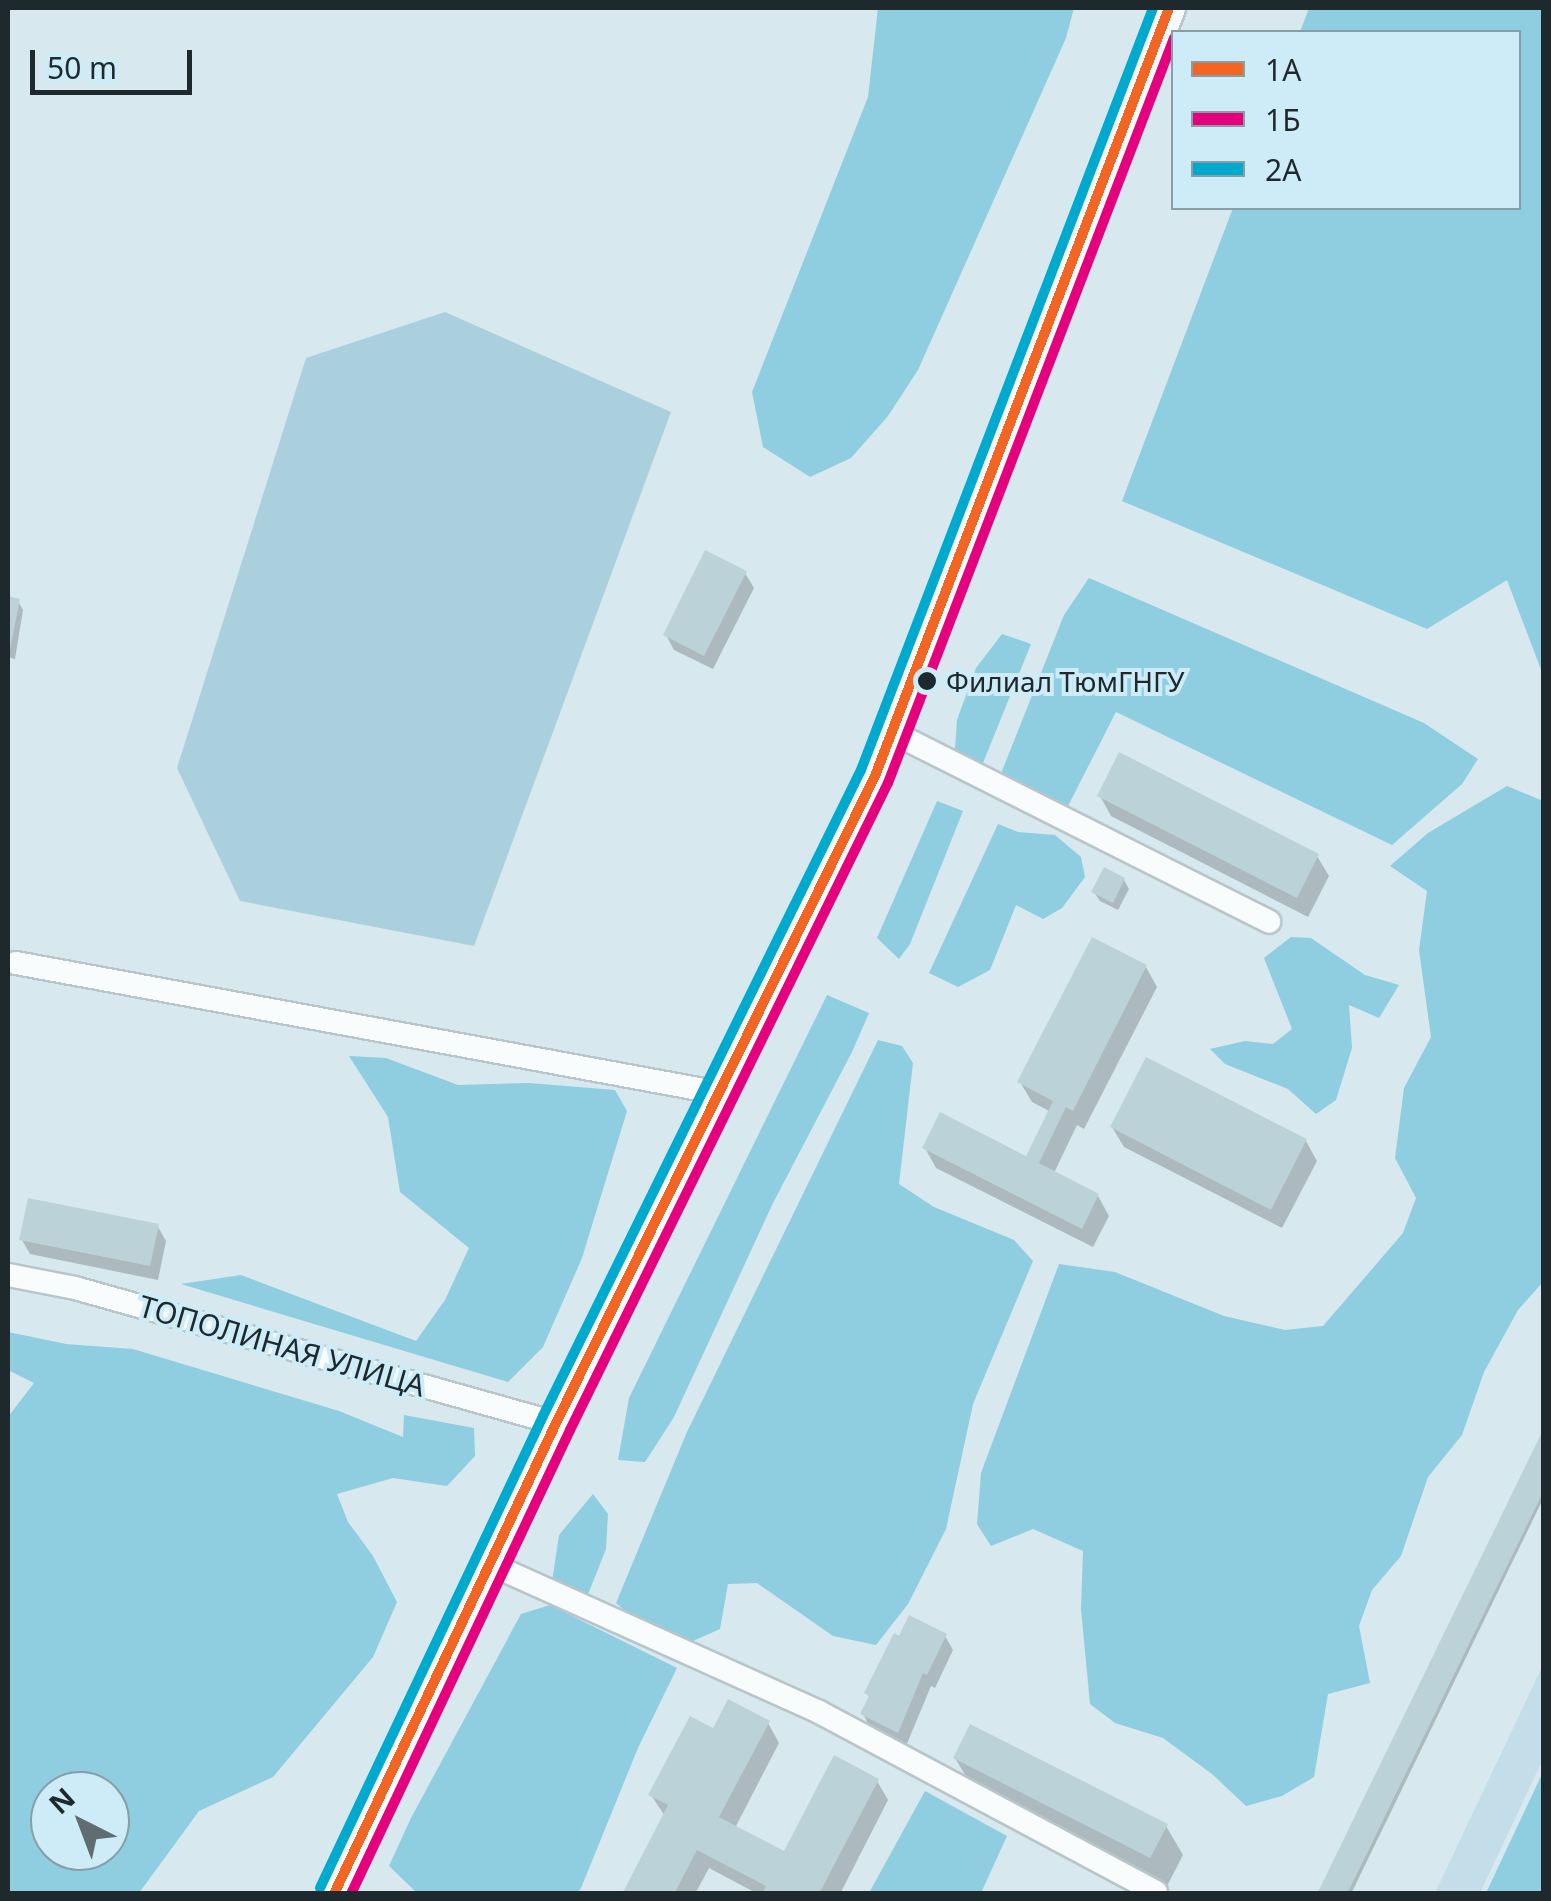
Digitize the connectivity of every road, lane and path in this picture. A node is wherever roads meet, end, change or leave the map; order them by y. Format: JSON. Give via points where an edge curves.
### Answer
{"nodes":[{"id":1,"x":1170,"y":8,"type":"edge"},
{"id":2,"x":894,"y":733,"type":"junction"},
{"id":3,"x":1270,"y":922,"type":"dead end"},
{"id":4,"x":16,"y":963,"type":"dead end"},
{"id":5,"x":720,"y":1093,"type":"junction"},
{"id":6,"x":8,"y":1275,"type":"edge"},
{"id":7,"x":556,"y":1423,"type":"junction"},
{"id":8,"x":490,"y":1564,"type":"junction"},
{"id":9,"x":1156,"y":1892,"type":"edge"},
{"id":10,"x":334,"y":1894,"type":"edge"}],
"edges":[{"from":1,"to":2,"type":"main road"},
{"from":2,"to":3,"type":"street"},
{"from":2,"to":5,"type":"main road"},
{"from":4,"to":5,"type":"street"},
{"from":5,"to":7,"type":"main road"},
{"from":6,"to":7,"type":"street","name":"ТОПОЛИНАЯ УЛИЦА"},
{"from":7,"to":8,"type":"main road"},
{"from":8,"to":9,"type":"street","via":[[819,1712]]},
{"from":8,"to":10,"type":"main road"}]}
